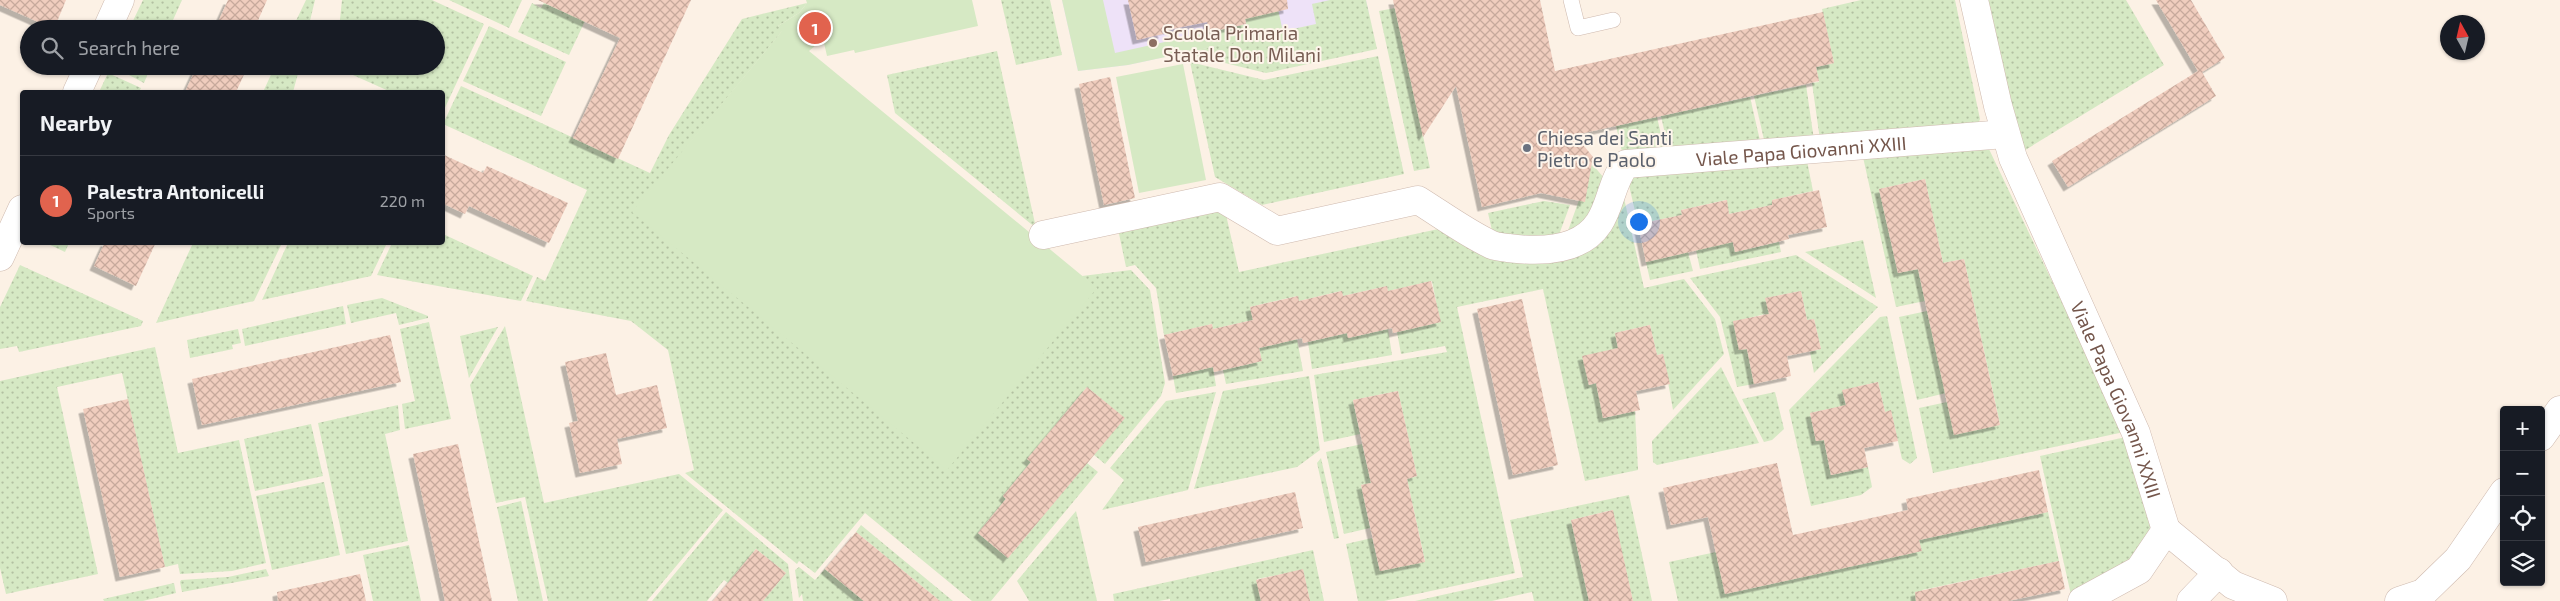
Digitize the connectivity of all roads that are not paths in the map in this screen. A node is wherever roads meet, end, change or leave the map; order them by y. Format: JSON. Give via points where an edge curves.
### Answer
{"nodes":[{"id":1,"x":120,"y":0,"type":"edge"},
{"id":2,"x":1571,"y":0,"type":"edge"},
{"id":3,"x":1974,"y":0,"type":"edge"},
{"id":4,"x":111,"y":20,"type":"edge"},
{"id":5,"x":1613,"y":20,"type":"dead end"},
{"id":6,"x":85,"y":75,"type":"edge"},
{"id":7,"x":78,"y":90,"type":"edge"},
{"id":8,"x":2006,"y":134,"type":"junction"},
{"id":9,"x":20,"y":213,"type":"edge"},
{"id":10,"x":1043,"y":235,"type":"dead end"},
{"id":11,"x":0,"y":257,"type":"edge"},
{"id":12,"x":2560,"y":410,"type":"edge"},
{"id":13,"x":2545,"y":431,"type":"edge"},
{"id":14,"x":2501,"y":496,"type":"edge"},
{"id":15,"x":2166,"y":530,"type":"junction"},
{"id":16,"x":2219,"y":572,"type":"junction"},
{"id":17,"x":2082,"y":601,"type":"edge"},
{"id":18,"x":2191,"y":601,"type":"edge"},
{"id":19,"x":2273,"y":601,"type":"edge"},
{"id":20,"x":2399,"y":601,"type":"edge"}],
"edges":[{"from":1,"to":4,"type":"street"},
{"from":2,"to":5,"type":"lane","via":[[1578,28]]},
{"from":3,"to":8,"type":"street","name":"Viale Papa Giovanni XXIII"},
{"from":6,"to":7,"type":"street"},
{"from":8,"to":10,"type":"street","name":"Viale Papa Giovanni XXIII","via":[[1626,164],[1619,172],[1609,204],[1598,224],[1580,240],[1558,249],[1528,251],[1492,245],[1418,200],[1277,231],[1220,197]]},
{"from":8,"to":15,"type":"street","name":"Viale Papa Giovanni XXIII","via":[[2024,186],[2136,433]]},
{"from":9,"to":11,"type":"street"},
{"from":12,"to":13,"type":"street"},
{"from":14,"to":20,"type":"street","via":[[2458,559],[2423,593]]},
{"from":15,"to":16,"type":"street"},
{"from":15,"to":17,"type":"street","via":[[2139,570]]},
{"from":16,"to":18,"type":"street"},
{"from":16,"to":19,"type":"street","via":[[2234,585]]}]}
